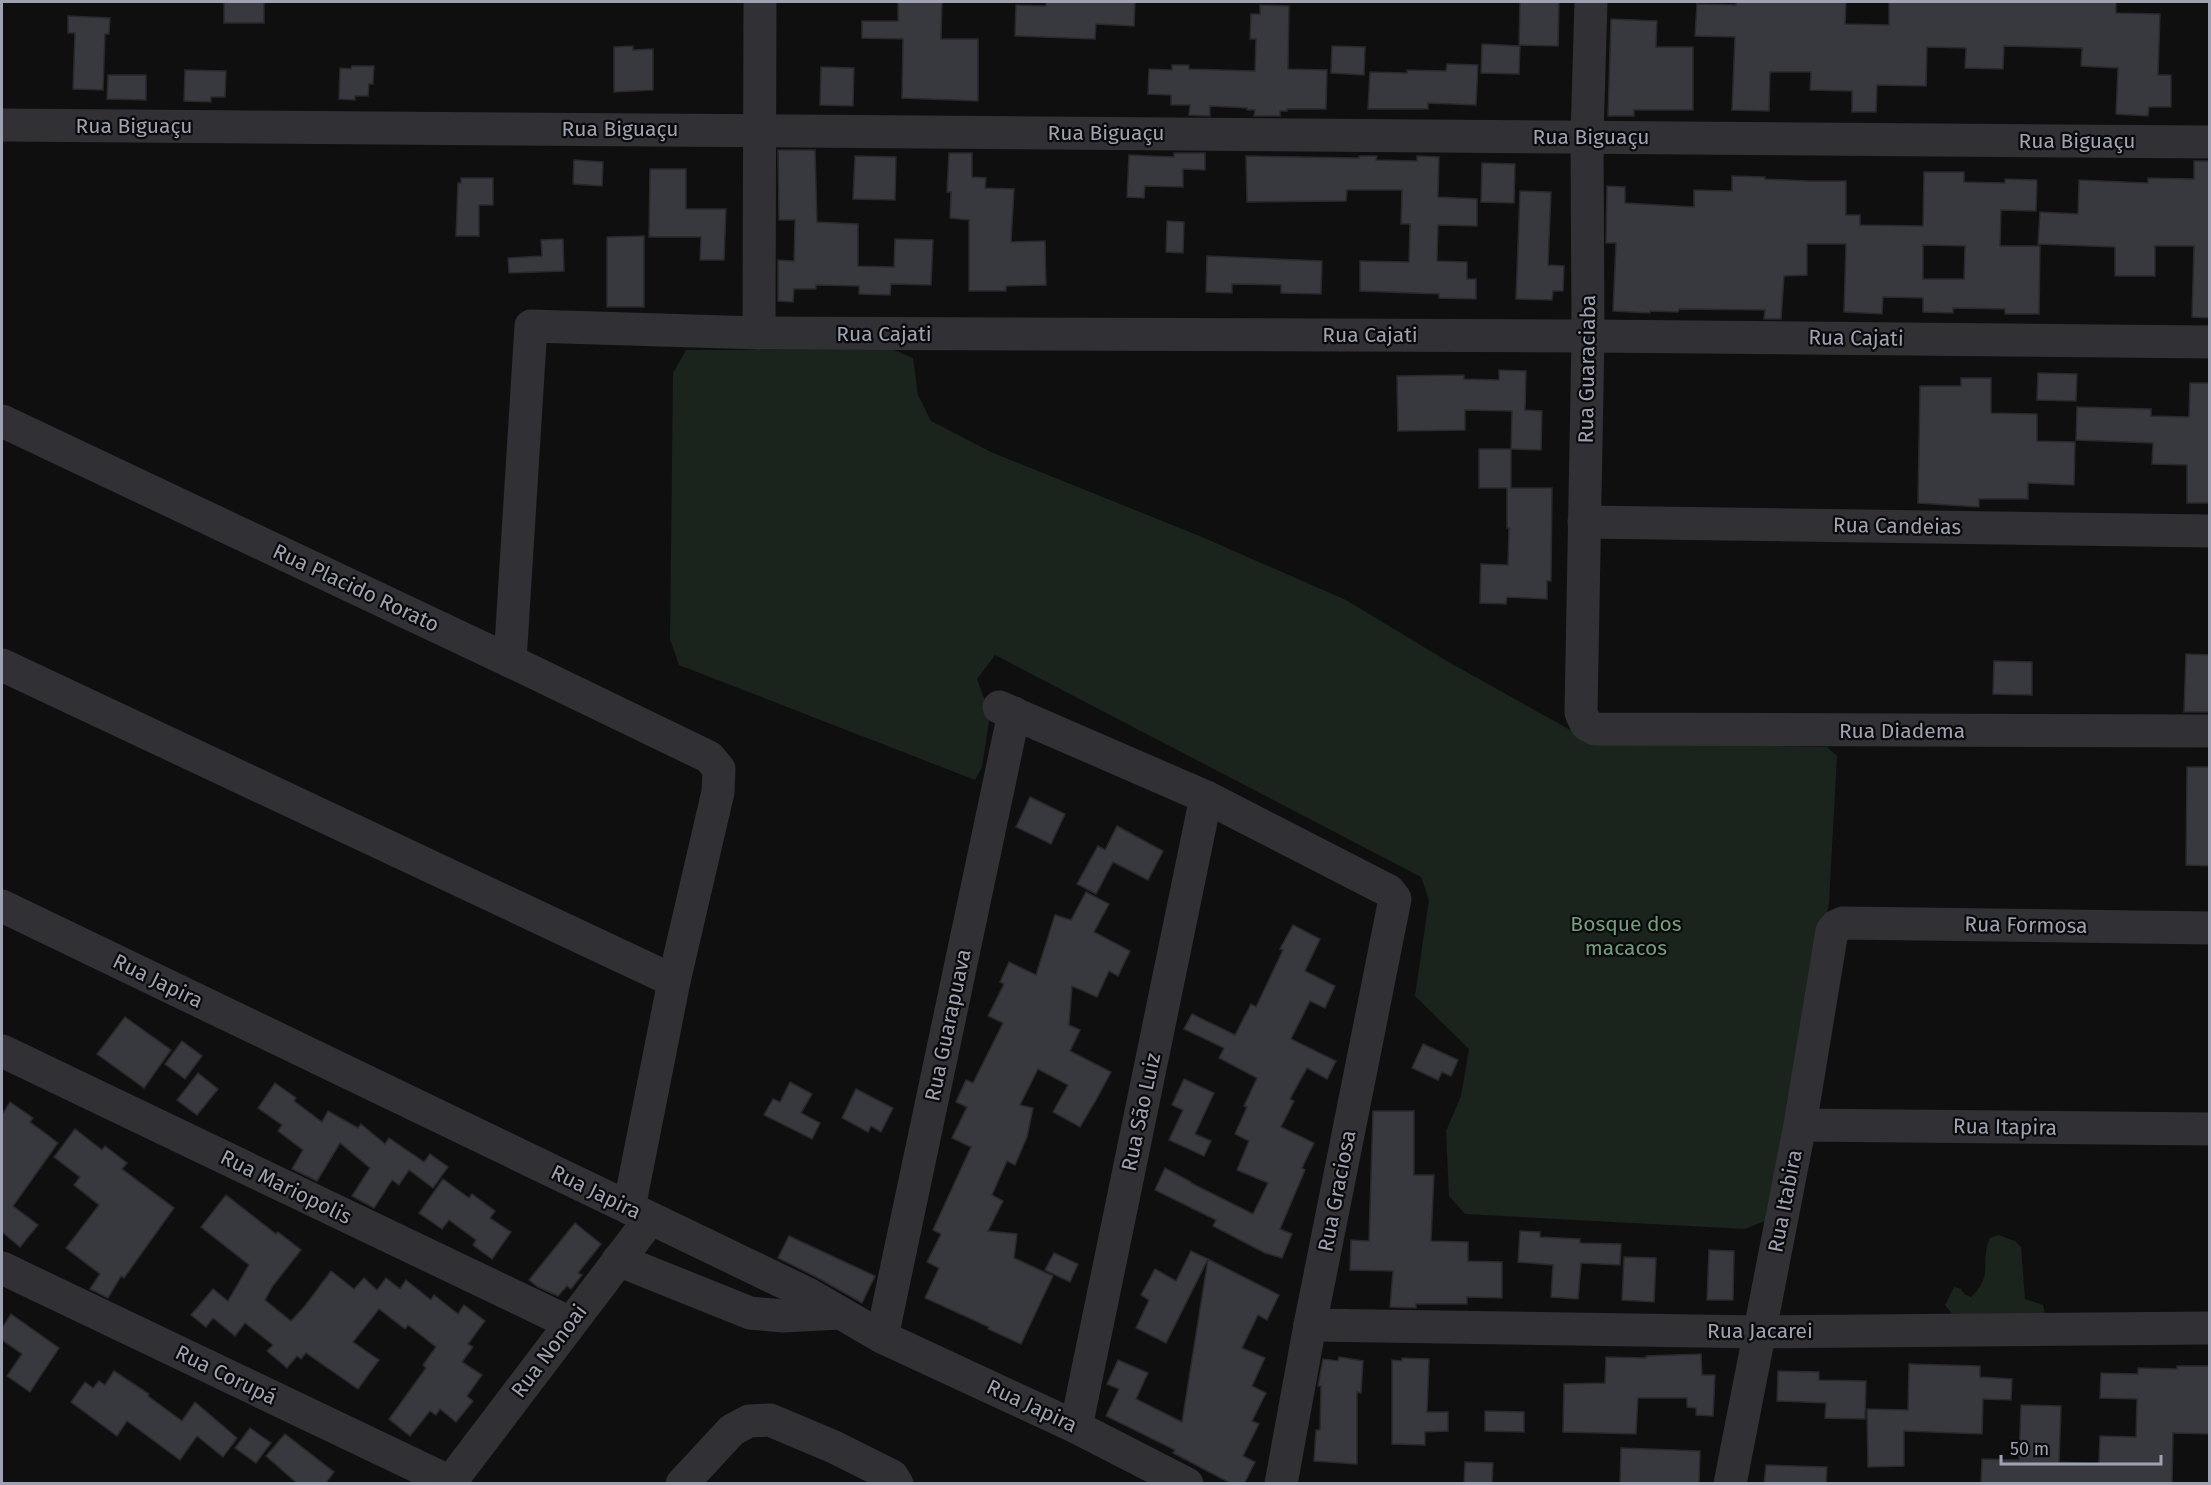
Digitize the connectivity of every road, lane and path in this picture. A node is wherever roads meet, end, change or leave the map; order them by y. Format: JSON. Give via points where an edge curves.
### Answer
{"nodes":[{"id":1,"x":760,"y":2,"type":"edge"},
{"id":2,"x":1591,"y":2,"type":"edge"},
{"id":3,"x":2,"y":125,"type":"edge"},
{"id":4,"x":760,"y":130,"type":"junction"},
{"id":5,"x":1587,"y":137,"type":"junction"},
{"id":6,"x":2210,"y":142,"type":"edge"},
{"id":7,"x":759,"y":333,"type":"junction"},
{"id":8,"x":1588,"y":336,"type":"junction"},
{"id":9,"x":2210,"y":342,"type":"edge"},
{"id":10,"x":2,"y":421,"type":"edge"},
{"id":11,"x":1584,"y":522,"type":"junction"},
{"id":12,"x":2210,"y":531,"type":"edge"},
{"id":13,"x":510,"y":661,"type":"junction"},
{"id":14,"x":2,"y":665,"type":"edge"},
{"id":15,"x":1595,"y":729,"type":"joint"},
{"id":16,"x":2210,"y":731,"type":"edge"},
{"id":17,"x":1206,"y":797,"type":"junction"},
{"id":18,"x":2,"y":906,"type":"edge"},
{"id":19,"x":1843,"y":923,"type":"joint"},
{"id":20,"x":2210,"y":928,"type":"edge"},
{"id":21,"x":674,"y":981,"type":"junction"},
{"id":22,"x":2,"y":1051,"type":"edge"},
{"id":23,"x":1800,"y":1125,"type":"junction"},
{"id":24,"x":2210,"y":1130,"type":"edge"},
{"id":25,"x":640,"y":1213,"type":"junction"},
{"id":26,"x":618,"y":1260,"type":"junction"},
{"id":27,"x":2,"y":1268,"type":"edge"},
{"id":28,"x":840,"y":1313,"type":"junction"},
{"id":29,"x":570,"y":1323,"type":"junction"},
{"id":30,"x":1310,"y":1325,"type":"junction"},
{"id":31,"x":2210,"y":1328,"type":"edge"},
{"id":32,"x":1761,"y":1332,"type":"junction"},
{"id":33,"x":882,"y":1336,"type":"junction"},
{"id":34,"x":1076,"y":1427,"type":"junction"},
{"id":35,"x":450,"y":1483,"type":"edge"},
{"id":36,"x":682,"y":1484,"type":"edge"},
{"id":37,"x":897,"y":1484,"type":"edge"},
{"id":38,"x":1187,"y":1484,"type":"edge"},
{"id":39,"x":1281,"y":1484,"type":"edge"},
{"id":40,"x":1730,"y":1484,"type":"edge"}],
"edges":[{"from":1,"to":4,"type":"street"},
{"from":2,"to":5,"type":"street","name":"Rua Guaraciaba"},
{"from":3,"to":4,"type":"street","name":"Rua Biguaçu"},
{"from":4,"to":5,"type":"street","name":"Rua Biguaçu"},
{"from":4,"to":7,"type":"street"},
{"from":5,"to":6,"type":"street","name":"Rua Biguaçu"},
{"from":5,"to":8,"type":"street","name":"Rua Guaraciaba"},
{"from":7,"to":8,"type":"street","name":"Rua Cajati"},
{"from":7,"to":13,"type":"street","name":"Rua Cajati","via":[[531,326]]},
{"from":8,"to":9,"type":"street","name":"Rua Cajati"},
{"from":8,"to":11,"type":"street","name":"Rua Guaraciaba"},
{"from":10,"to":13,"type":"street","name":"Rua Placido Rorato"},
{"from":11,"to":12,"type":"street","name":"Rua Candeias"},
{"from":11,"to":15,"type":"street","name":"Rua Guaraciaba","via":[[1581,713],[1586,724]]},
{"from":13,"to":21,"type":"street","name":"Rua Placido Rorato","via":[[709,757],[719,769],[718,792]]},
{"from":14,"to":21,"type":"street"},
{"from":15,"to":16,"type":"street","name":"Rua Diadema"},
{"from":17,"to":30,"type":"street","name":"Rua Graciosa","via":[[1389,891],[1395,899]]},
{"from":17,"to":33,"type":"street","name":"Rua Guarapuava","via":[[1007,710]]},
{"from":17,"to":34,"type":"street","name":"Rua São Luiz"},
{"from":18,"to":25,"type":"street","name":"Rua Japira"},
{"from":19,"to":20,"type":"street","name":"Rua Formosa"},
{"from":19,"to":23,"type":"street","name":"Rua Itabira","via":[[1832,931]]},
{"from":21,"to":25,"type":"street"},
{"from":22,"to":29,"type":"street","name":"Rua Mariopolis"},
{"from":23,"to":24,"type":"street","name":"Rua Itapira"},
{"from":23,"to":32,"type":"street","name":"Rua Itabira"},
{"from":25,"to":26,"type":"street","name":"Rua Nonoai"},
{"from":25,"to":28,"type":"street","name":"Rua Japira"},
{"from":26,"to":28,"type":"street","via":[[750,1313]]},
{"from":26,"to":29,"type":"street","name":"Rua Nonoai"},
{"from":27,"to":35,"type":"street","name":"Rua Corupá"},
{"from":28,"to":33,"type":"street","name":"Rua Japira"},
{"from":29,"to":35,"type":"street","name":"Rua Nonoai"},
{"from":30,"to":32,"type":"street","name":"Rua Jacarei"},
{"from":30,"to":39,"type":"street","name":"Rua Graciosa"},
{"from":31,"to":32,"type":"street","name":"Rua Jacarei"},
{"from":32,"to":40,"type":"street","name":"Rua Itabira"},
{"from":33,"to":34,"type":"street","name":"Rua Japira"},
{"from":34,"to":38,"type":"street","name":"Rua Japira"},
{"from":36,"to":37,"type":"street","via":[[732,1430],[749,1421],[770,1420],[892,1476]]}]}
